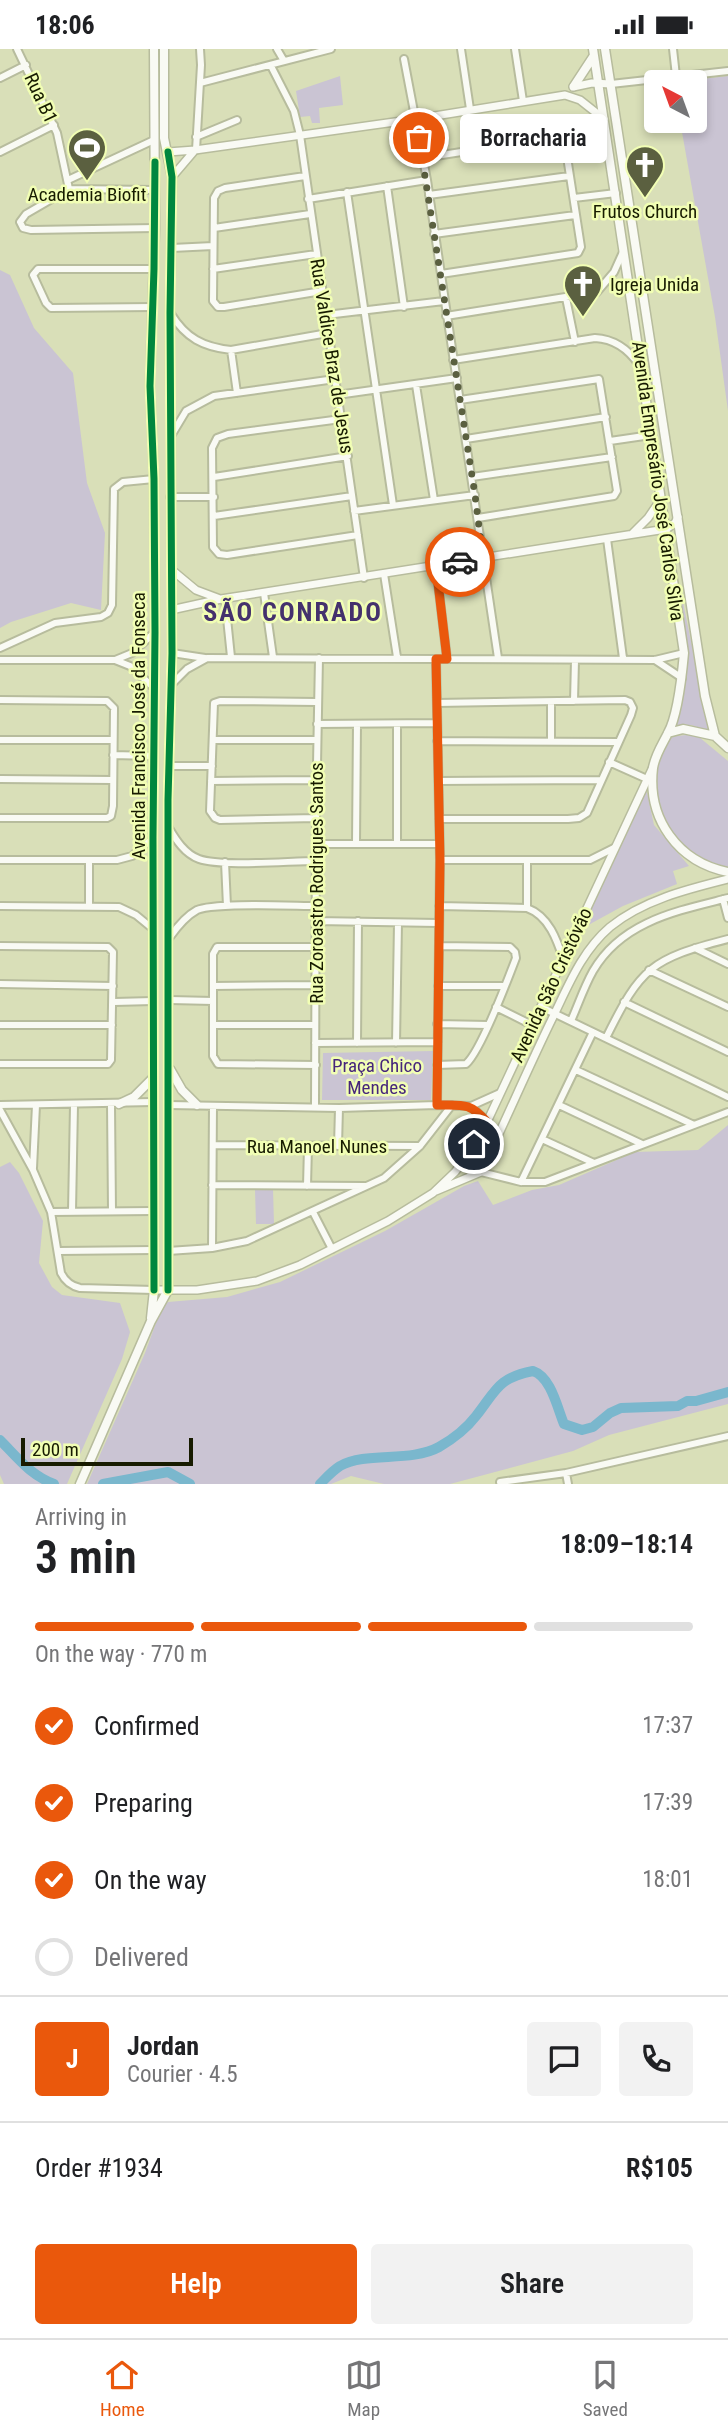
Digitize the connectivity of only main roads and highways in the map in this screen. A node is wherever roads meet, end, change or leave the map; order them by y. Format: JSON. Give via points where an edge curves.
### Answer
{"nodes":[{"id":1,"x":155,"y":49,"type":"edge"},
{"id":2,"x":164,"y":49,"type":"edge"},
{"id":3,"x":605,"y":49,"type":"edge"},
{"id":4,"x":594,"y":51,"type":"edge"},
{"id":5,"x":575,"y":86,"type":"road end"},
{"id":6,"x":170,"y":442,"type":"junction"},
{"id":7,"x":152,"y":446,"type":"junction"},
{"id":8,"x":668,"y":733,"type":"junction"},
{"id":9,"x":715,"y":736,"type":"junction"},
{"id":10,"x":728,"y":748,"type":"edge"},
{"id":11,"x":155,"y":783,"type":"junction"},
{"id":12,"x":170,"y":785,"type":"junction"},
{"id":13,"x":154,"y":796,"type":"junction"},
{"id":14,"x":168,"y":800,"type":"junction"},
{"id":15,"x":728,"y":872,"type":"edge"},
{"id":16,"x":154,"y":1033,"type":"junction"},
{"id":17,"x":169,"y":1036,"type":"junction"},
{"id":18,"x":153,"y":1048,"type":"junction"},
{"id":19,"x":169,"y":1048,"type":"junction"},
{"id":20,"x":168,"y":1065,"type":"junction"},
{"id":21,"x":153,"y":1078,"type":"junction"},
{"id":22,"x":115,"y":1104,"type":"road end"},
{"id":23,"x":197,"y":1105,"type":"road end"},
{"id":24,"x":151,"y":1321,"type":"junction"},
{"id":25,"x":80,"y":1484,"type":"edge"}],
"edges":[{"from":1,"to":7,"type":"main road","name":"Avenida Francisco José da Fonseca"},
{"from":2,"to":6,"type":"main road","name":"Avenida Francisco José da Fonseca","via":[[164,138],[172,177]]},
{"from":3,"to":9,"type":"main road","name":"Avenida Empresário José Carlos Silva","via":[[705,696]]},
{"from":4,"to":5,"type":"main road"},
{"from":4,"to":8,"type":"main road","name":"Avenida Empresário José Carlos Silva","via":[[684,653]]},
{"from":6,"to":7,"type":"main road"},
{"from":6,"to":12,"type":"main road","name":"Avenida Francisco José da Fonseca"},
{"from":7,"to":11,"type":"main road","name":"Avenida Francisco José da Fonseca"},
{"from":8,"to":9,"type":"main road","via":[[683,729]]},
{"from":8,"to":15,"type":"main road","name":"Avenida Empresário José Carlos Silva","via":[[653,767],[655,805],[668,835],[692,858]]},
{"from":9,"to":10,"type":"main road"},
{"from":11,"to":12,"type":"main road"},
{"from":11,"to":13,"type":"main road","name":"Avenida Francisco José da Fonseca"},
{"from":12,"to":14,"type":"main road","name":"Avenida Francisco José da Fonseca"},
{"from":13,"to":14,"type":"main road","via":[[163,793]]},
{"from":13,"to":16,"type":"main road","name":"Avenida Francisco José da Fonseca"},
{"from":14,"to":17,"type":"main road","name":"Avenida Francisco José da Fonseca"},
{"from":16,"to":17,"type":"main road","via":[[160,1039]]},
{"from":16,"to":18,"type":"main road","name":"Avenida Francisco José da Fonseca"},
{"from":17,"to":19,"type":"main road","name":"Avenida Francisco José da Fonseca"},
{"from":18,"to":19,"type":"main road"},
{"from":18,"to":21,"type":"main road","name":"Avenida Francisco José da Fonseca"},
{"from":19,"to":20,"type":"main road","name":"Avenida Francisco José da Fonseca"},
{"from":20,"to":23,"type":"main road"},
{"from":20,"to":24,"type":"main road","name":"Avenida Francisco José da Fonseca","via":[[168,1290]]},
{"from":21,"to":22,"type":"main road","via":[[134,1097]]},
{"from":21,"to":24,"type":"main road","name":"Avenida Francisco José da Fonseca"},
{"from":24,"to":25,"type":"main road"}]}
